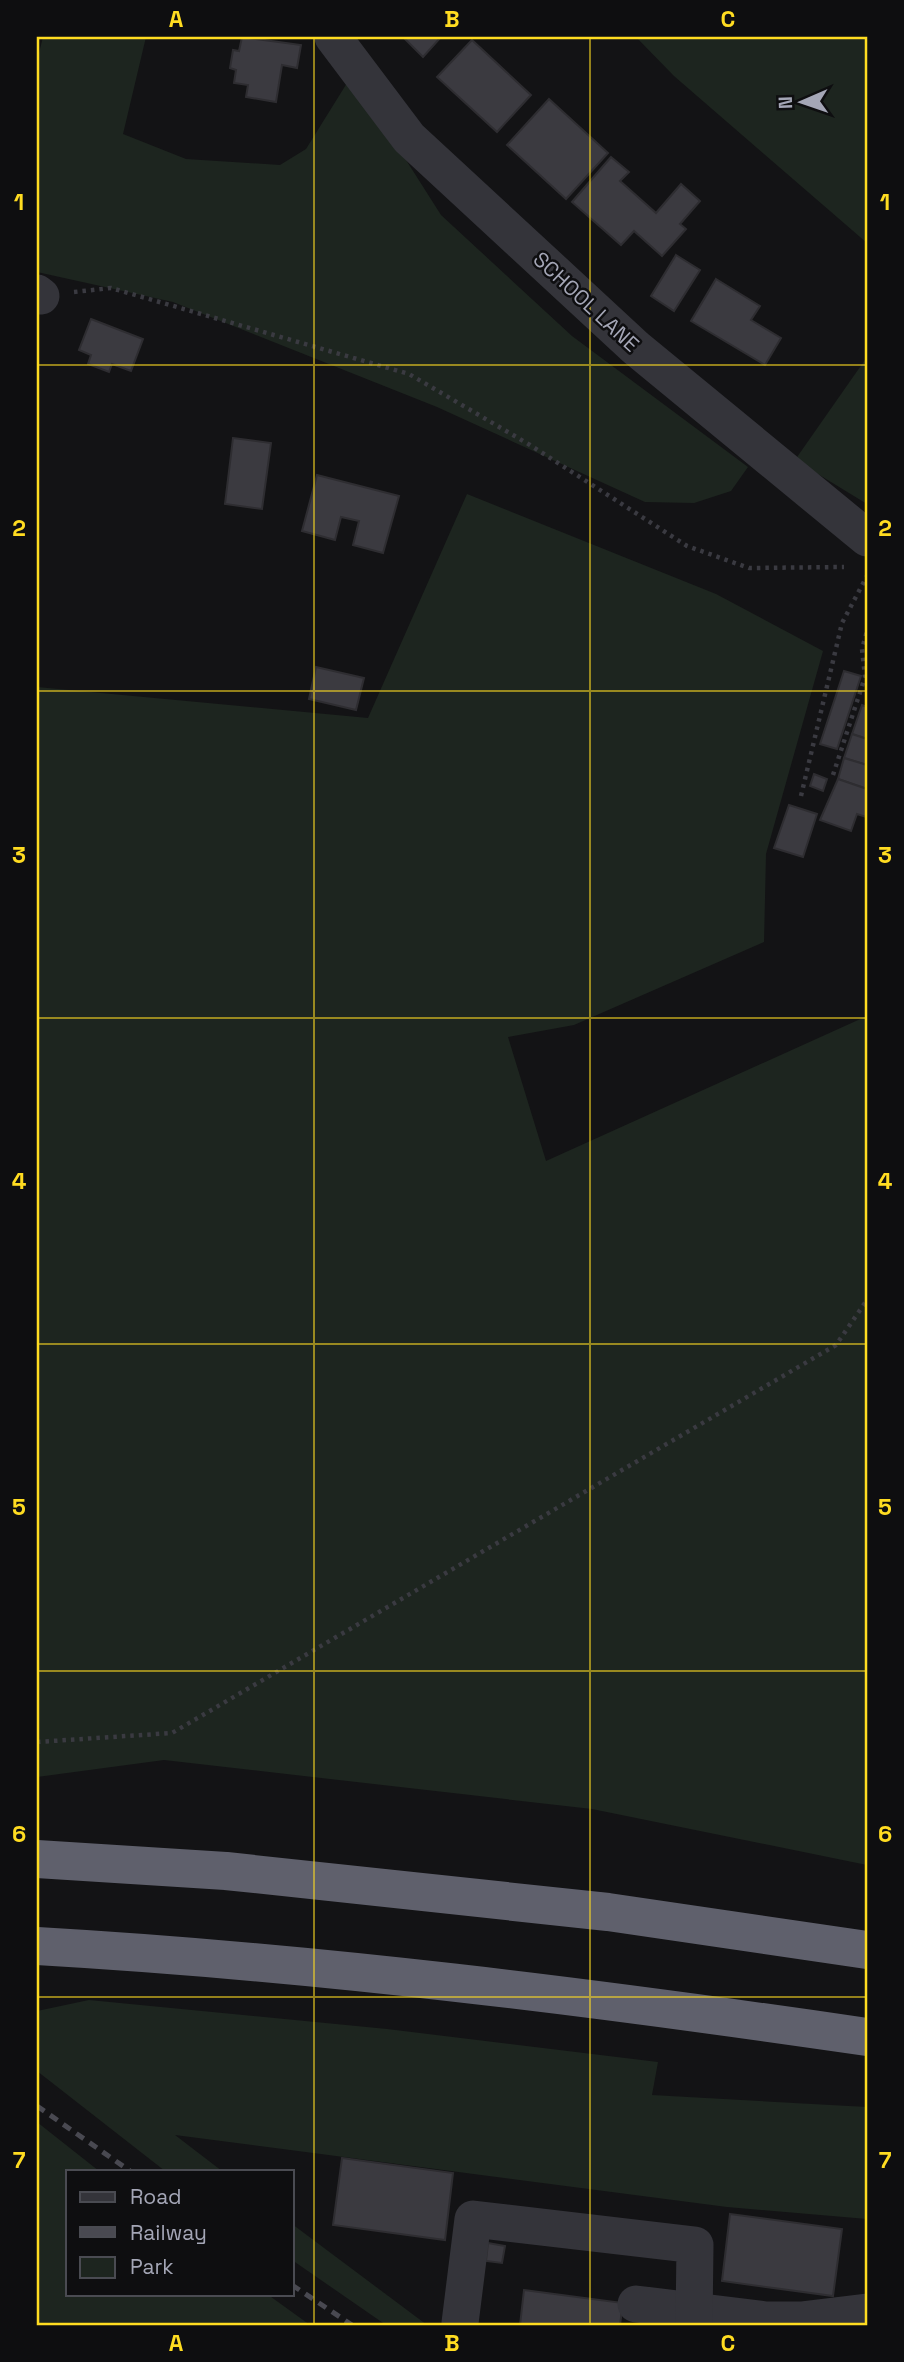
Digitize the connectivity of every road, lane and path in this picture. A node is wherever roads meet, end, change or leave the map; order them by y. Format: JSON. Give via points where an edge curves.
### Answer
{"nodes":[{"id":1,"x":333,"y":37,"type":"edge"},
{"id":2,"x":39,"y":295,"type":"edge"},
{"id":3,"x":860,"y":553,"type":"edge"},
{"id":4,"x":867,"y":576,"type":"edge"},
{"id":5,"x":867,"y":631,"type":"edge"},
{"id":6,"x":833,"y":775,"type":"dead end"},
{"id":7,"x":801,"y":796,"type":"dead end"},
{"id":8,"x":867,"y":1300,"type":"edge"},
{"id":9,"x":37,"y":1742,"type":"edge"},
{"id":10,"x":37,"y":1859,"type":"edge"},
{"id":11,"x":37,"y":1946,"type":"edge"},
{"id":12,"x":867,"y":1950,"type":"edge"},
{"id":13,"x":867,"y":2037,"type":"edge"},
{"id":14,"x":636,"y":2304,"type":"dead end"},
{"id":15,"x":867,"y":2312,"type":"edge"},
{"id":16,"x":695,"y":2319,"type":"edge"},
{"id":17,"x":460,"y":2323,"type":"dead end"}],
"edges":[{"from":1,"to":3,"type":"street","name":"SCHOOL LANE","via":[[409,138]]},
{"from":2,"to":3,"type":"path","via":[[111,288],[409,374],[687,546],[749,568]]},
{"from":4,"to":7,"type":"path","via":[[842,623]]},
{"from":5,"to":6,"type":"path","via":[[862,649],[865,677]]},
{"from":8,"to":9,"type":"path","via":[[836,1345],[172,1733]]},
{"from":10,"to":12,"type":"highway","via":[[226,1871],[608,1912]]},
{"from":11,"to":13,"type":"highway","via":[[351,1971],[598,1998]]},
{"from":14,"to":16,"type":"street"},
{"from":15,"to":16,"type":"street","via":[[789,2320]]},
{"from":16,"to":17,"type":"street","via":[[695,2245],[473,2219]]}]}
